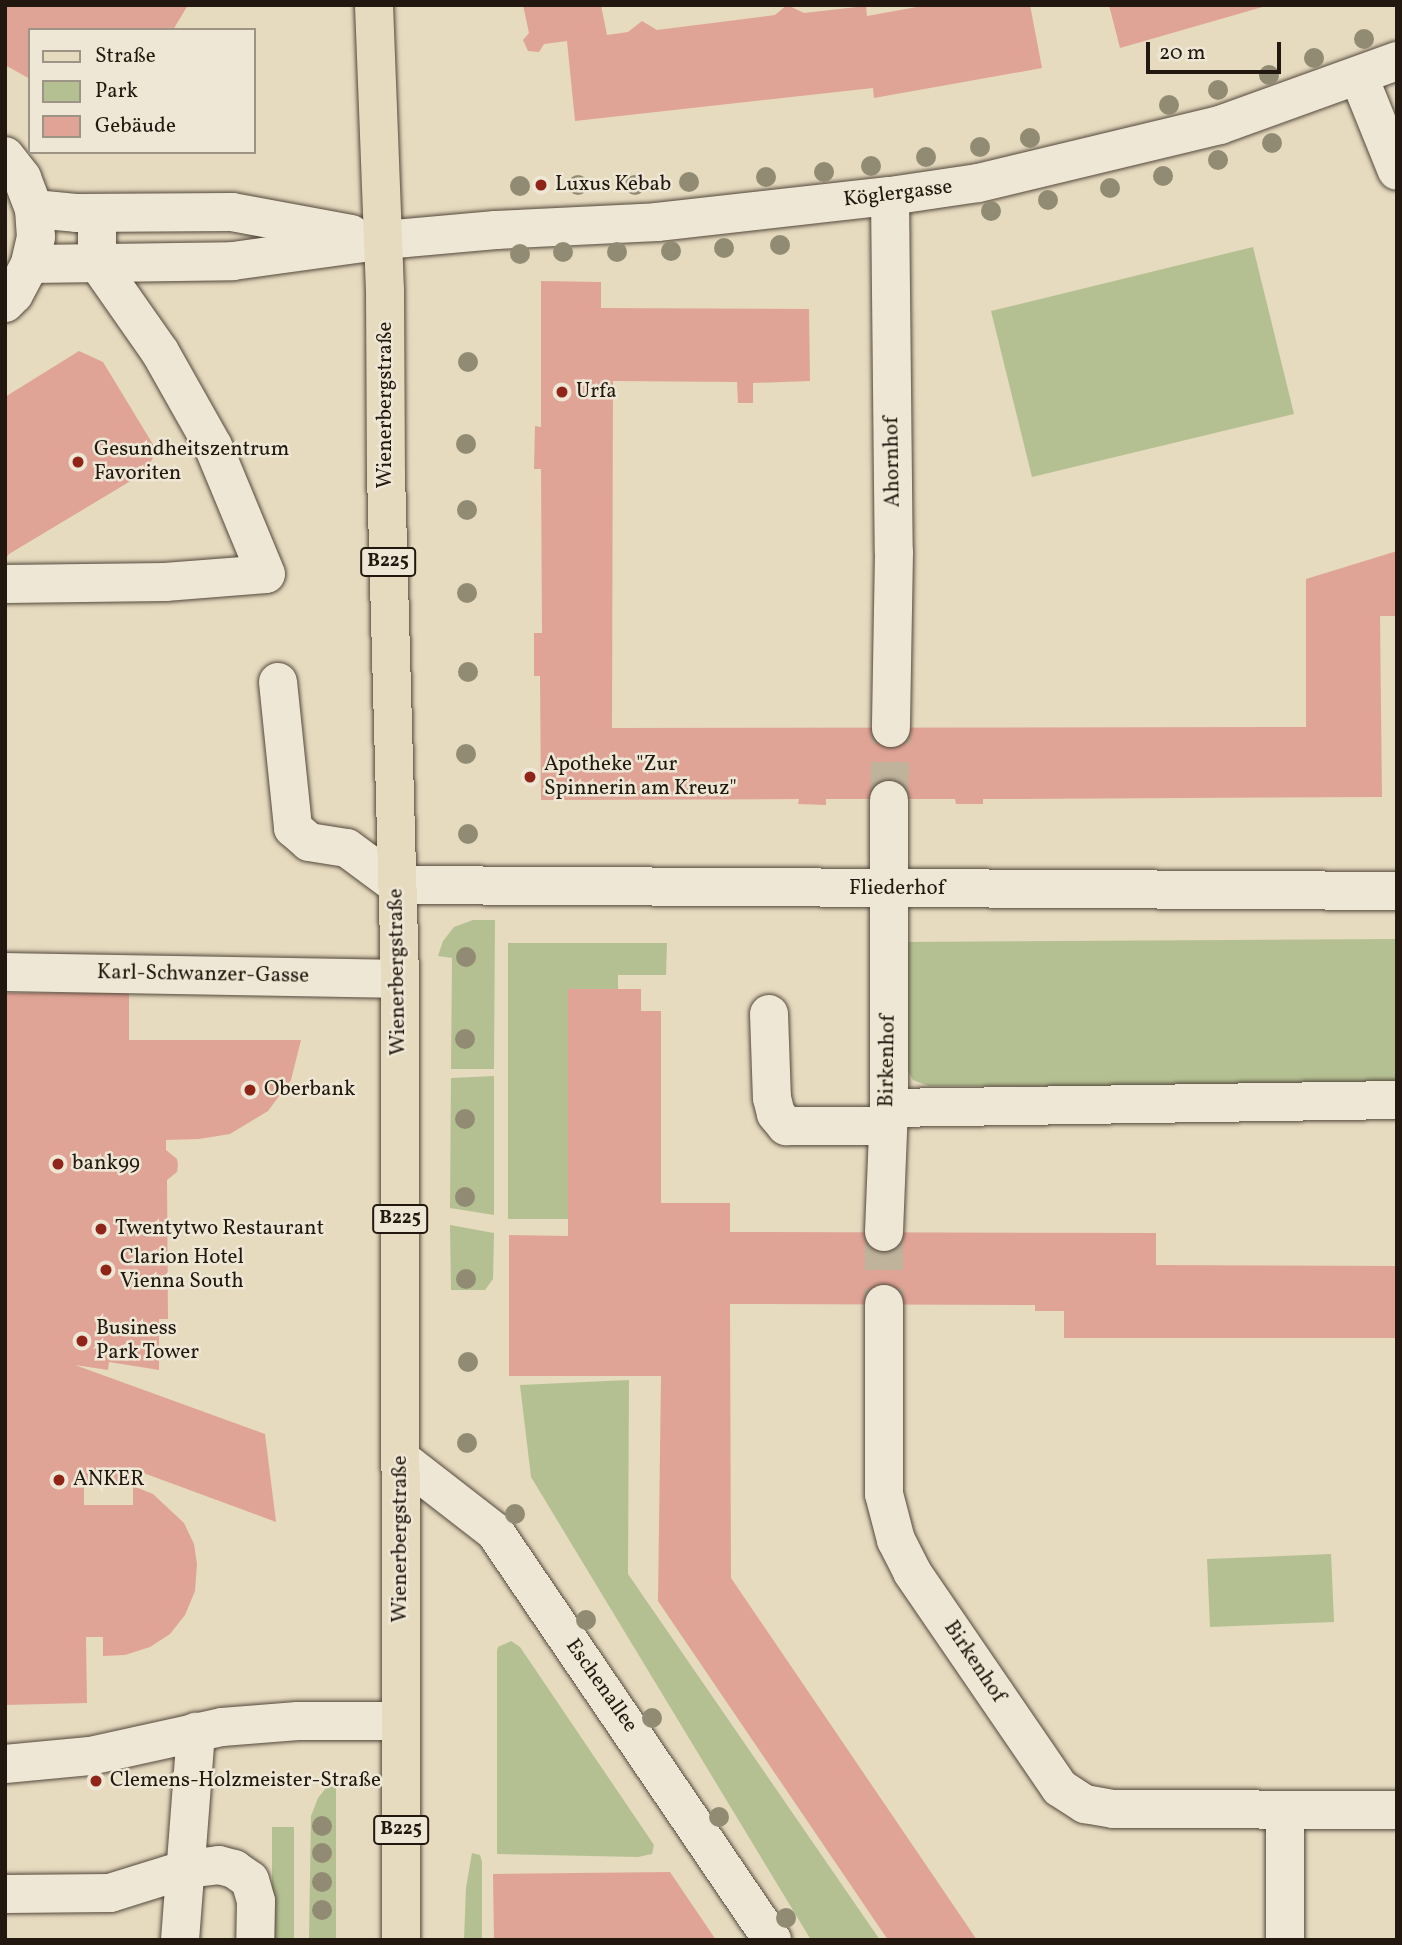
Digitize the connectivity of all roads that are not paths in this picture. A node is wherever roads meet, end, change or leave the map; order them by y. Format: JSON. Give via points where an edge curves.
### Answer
{"nodes":[{"id":1,"x":374,"y":5,"type":"edge"},
{"id":2,"x":1397,"y":61,"type":"edge"},
{"id":3,"x":1359,"y":77,"type":"junction"},
{"id":4,"x":5,"y":156,"type":"edge"},
{"id":5,"x":1397,"y":172,"type":"edge"},
{"id":6,"x":890,"y":196,"type":"junction"},
{"id":7,"x":34,"y":209,"type":"junction"},
{"id":8,"x":97,"y":213,"type":"junction"},
{"id":9,"x":384,"y":240,"type":"junction"},
{"id":10,"x":97,"y":262,"type":"junction"},
{"id":11,"x":30,"y":264,"type":"junction"},
{"id":12,"x":5,"y":303,"type":"edge"},
{"id":13,"x":5,"y":583,"type":"edge"},
{"id":14,"x":278,"y":682,"type":"dead end"},
{"id":15,"x":891,"y":728,"type":"tunnel mouth"},
{"id":16,"x":889,"y":800,"type":"tunnel mouth"},
{"id":17,"x":397,"y":885,"type":"junction"},
{"id":18,"x":890,"y":890,"type":"junction"},
{"id":19,"x":1397,"y":891,"type":"edge"},
{"id":20,"x":5,"y":972,"type":"edge"},
{"id":21,"x":400,"y":979,"type":"junction"},
{"id":22,"x":769,"y":1014,"type":"dead end"},
{"id":23,"x":1397,"y":1100,"type":"edge"},
{"id":24,"x":888,"y":1117,"type":"junction"},
{"id":25,"x":884,"y":1232,"type":"tunnel mouth"},
{"id":26,"x":884,"y":1304,"type":"tunnel mouth"},
{"id":27,"x":401,"y":1459,"type":"junction"},
{"id":28,"x":401,"y":1721,"type":"junction"},
{"id":29,"x":196,"y":1732,"type":"junction"},
{"id":30,"x":5,"y":1764,"type":"edge"},
{"id":31,"x":1397,"y":1810,"type":"edge"},
{"id":32,"x":1285,"y":1811,"type":"junction"},
{"id":33,"x":187,"y":1869,"type":"junction"},
{"id":34,"x":5,"y":1894,"type":"edge"},
{"id":35,"x":180,"y":1940,"type":"edge"},
{"id":36,"x":255,"y":1940,"type":"edge"},
{"id":37,"x":401,"y":1940,"type":"edge"},
{"id":38,"x":772,"y":1940,"type":"edge"},
{"id":39,"x":1285,"y":1940,"type":"edge"}],
"edges":[{"from":1,"to":9,"type":"main road","name":"Wienerbergstraße","number":"B225"},
{"from":2,"to":3,"type":"street","name":"Köglergasse"},
{"from":3,"to":5,"type":"street"},
{"from":3,"to":6,"type":"street","name":"Köglergasse","via":[[1220,125],[978,183]]},
{"from":4,"to":7,"type":"street","via":[[22,177]]},
{"from":6,"to":9,"type":"street","name":"Köglergasse","via":[[657,222]]},
{"from":6,"to":15,"type":"street","name":"Ahornhof"},
{"from":7,"to":8,"type":"street"},
{"from":7,"to":11,"type":"street","via":[[36,237]]},
{"from":8,"to":9,"type":"street","via":[[232,212]]},
{"from":8,"to":10,"type":"street"},
{"from":9,"to":10,"type":"street","via":[[233,261]]},
{"from":9,"to":17,"type":"main road","name":"Wienerbergstraße","number":"B225"},
{"from":10,"to":11,"type":"street"},
{"from":10,"to":13,"type":"street","via":[[160,352],[213,446],[267,575],[165,582]]},
{"from":11,"to":12,"type":"street"},
{"from":14,"to":17,"type":"street","via":[[293,828],[309,842],[347,849]]},
{"from":16,"to":18,"type":"street"},
{"from":17,"to":18,"type":"street","name":"Fliederhof"},
{"from":17,"to":21,"type":"main road","name":"Wienerbergstraße","number":"B225"},
{"from":18,"to":19,"type":"street","name":"Fliederhof"},
{"from":18,"to":24,"type":"street","name":"Birkenhof"},
{"from":20,"to":21,"type":"street","name":"Karl-Schwanzer-Gasse"},
{"from":21,"to":27,"type":"main road","name":"Wienerbergstraße","number":"B225"},
{"from":22,"to":24,"type":"street","via":[[772,1098],[776,1114],[786,1126]]},
{"from":23,"to":24,"type":"street"},
{"from":24,"to":25,"type":"street","name":"Birkenhof"},
{"from":26,"to":32,"type":"street","name":"Birkenhof","via":[[884,1494],[896,1541],[912,1572],[1060,1788],[1085,1804],[1113,1809]]},
{"from":27,"to":28,"type":"main road","name":"Wienerbergstraße","number":"B225"},
{"from":27,"to":38,"type":"street","name":"Eschenallee","via":[[495,1532]]},
{"from":28,"to":29,"type":"street","via":[[298,1721]]},
{"from":28,"to":37,"type":"main road","name":"Wienerbergstraße","number":"B225"},
{"from":29,"to":30,"type":"street","via":[[90,1756]]},
{"from":29,"to":33,"type":"street"},
{"from":31,"to":32,"type":"street","name":"Birkenhof"},
{"from":32,"to":39,"type":"street"},
{"from":33,"to":34,"type":"street","via":[[110,1893]]},
{"from":33,"to":35,"type":"street"},
{"from":33,"to":36,"type":"street","via":[[219,1865],[250,1880],[256,1901]]}]}
